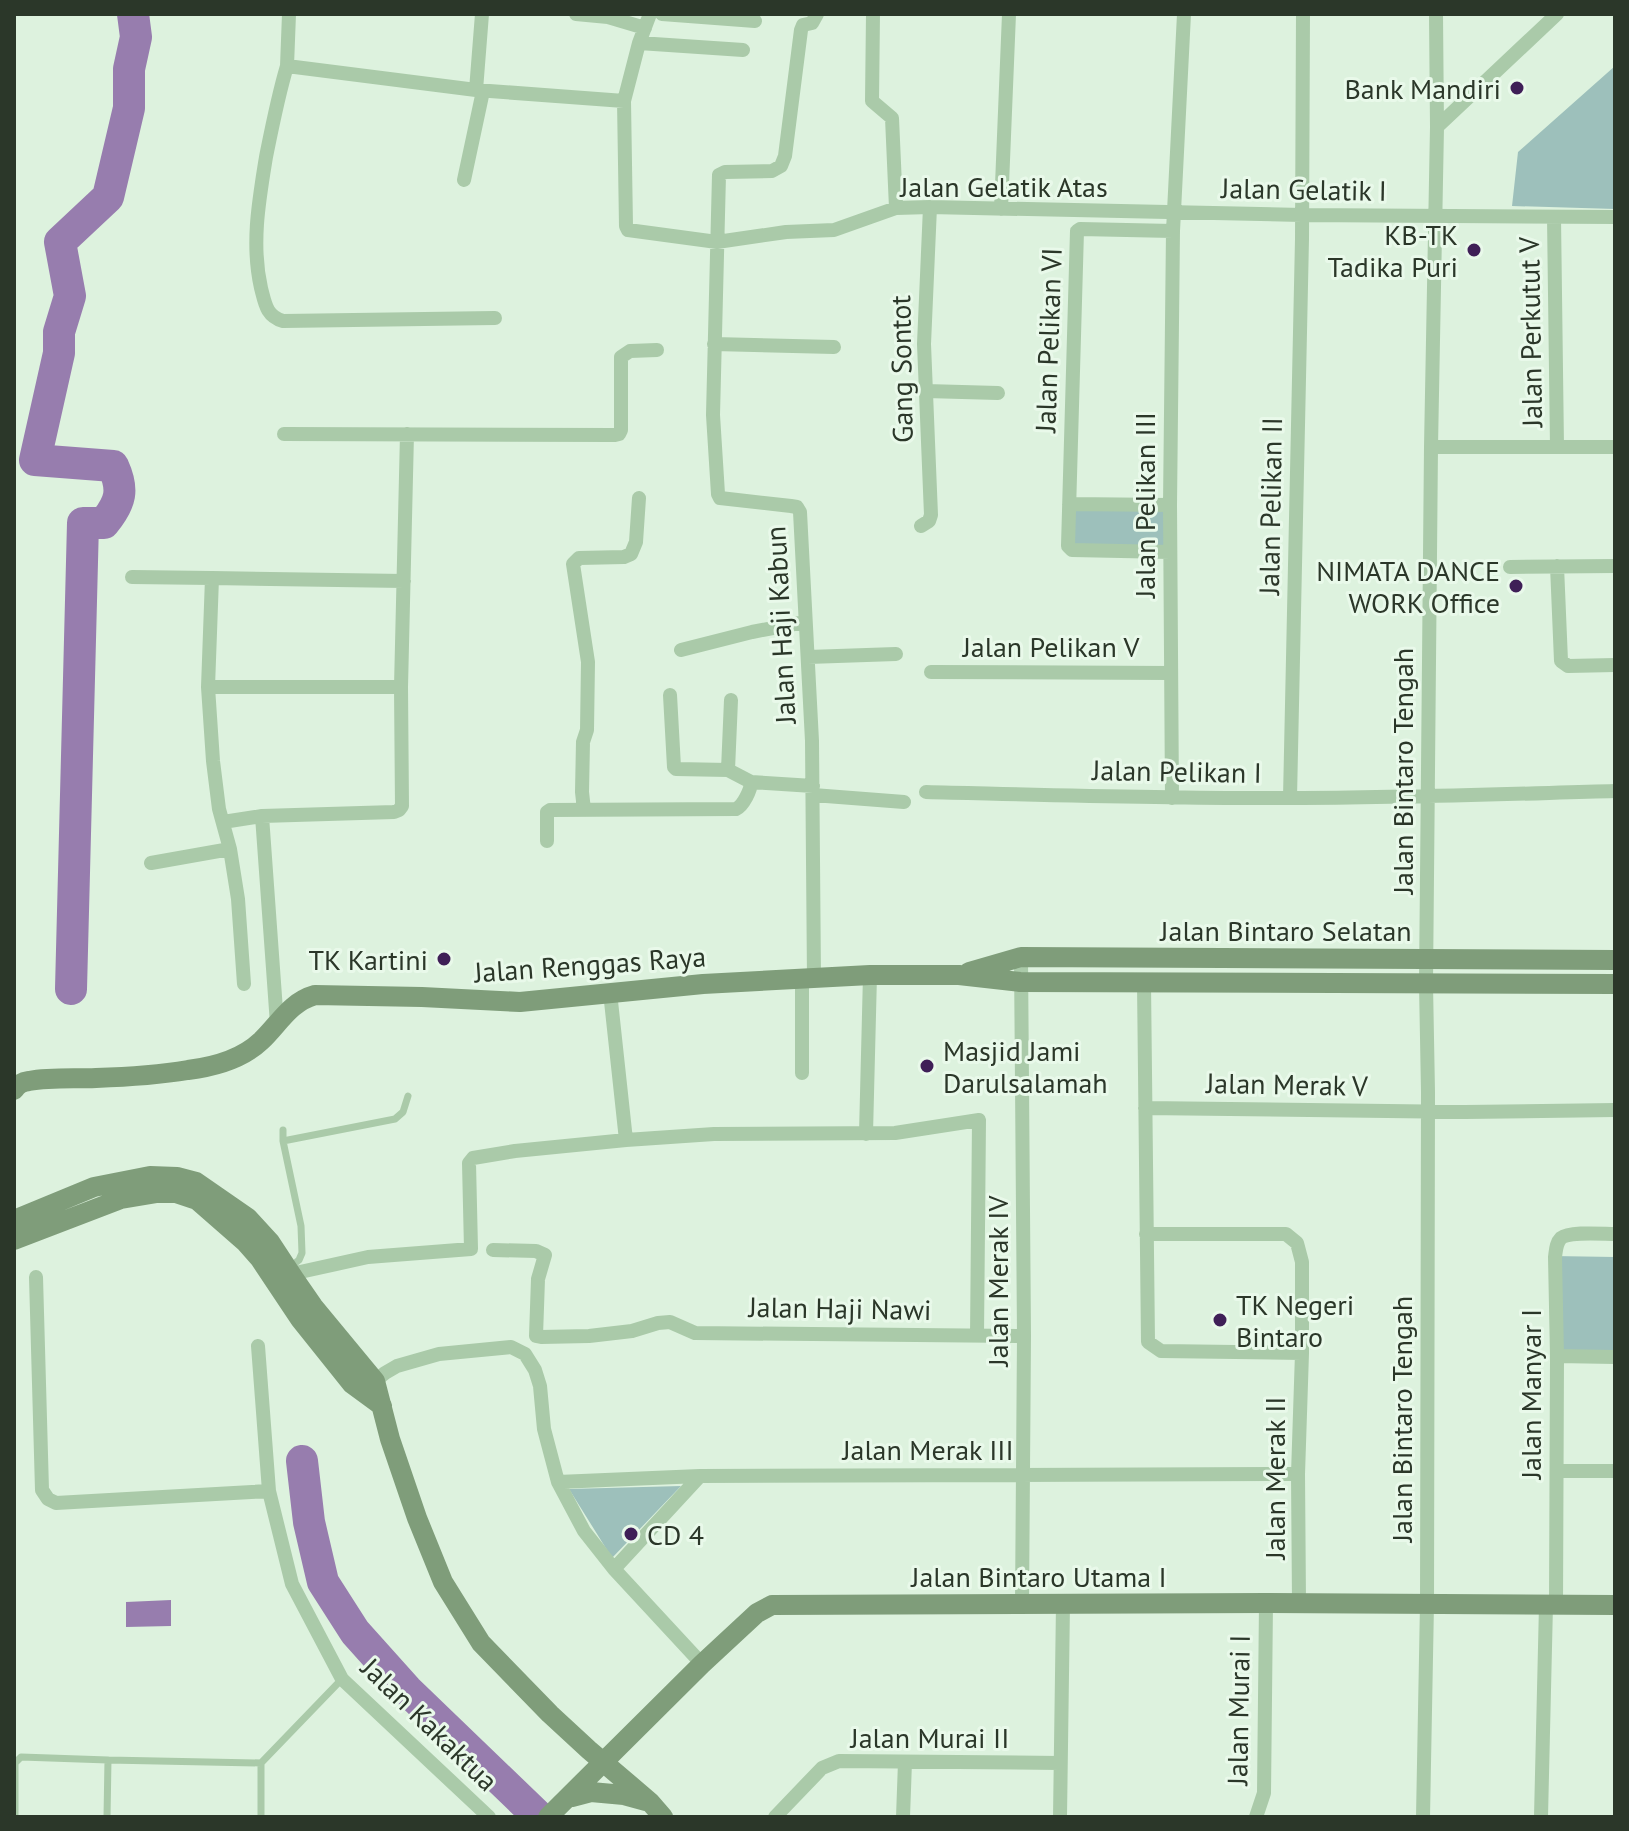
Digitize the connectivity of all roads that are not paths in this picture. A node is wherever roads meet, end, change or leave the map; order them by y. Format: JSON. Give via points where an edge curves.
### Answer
{"nodes":[{"id":1,"x":289,"y":14,"type":"edge"},
{"id":2,"x":482,"y":14,"type":"edge"},
{"id":3,"x":576,"y":14,"type":"edge"},
{"id":4,"x":662,"y":14,"type":"edge"},
{"id":5,"x":817,"y":14,"type":"edge"},
{"id":6,"x":873,"y":14,"type":"edge"},
{"id":7,"x":1009,"y":14,"type":"edge"},
{"id":8,"x":1184,"y":14,"type":"edge"},
{"id":9,"x":1303,"y":14,"type":"edge"},
{"id":10,"x":1436,"y":14,"type":"edge"},
{"id":11,"x":1557,"y":14,"type":"edge"},
{"id":12,"x":648,"y":21,"type":"edge"},
{"id":13,"x":755,"y":21,"type":"dead end"},
{"id":14,"x":639,"y":43,"type":"junction"},
{"id":15,"x":743,"y":50,"type":"dead end"},
{"id":16,"x":287,"y":66,"type":"junction"},
{"id":17,"x":480,"y":90,"type":"junction"},
{"id":18,"x":624,"y":101,"type":"junction"},
{"id":19,"x":1437,"y":127,"type":"junction"},
{"id":20,"x":464,"y":180,"type":"dead end"},
{"id":21,"x":930,"y":207,"type":"junction"},
{"id":22,"x":896,"y":208,"type":"junction"},
{"id":23,"x":1001,"y":209,"type":"junction"},
{"id":24,"x":1173,"y":213,"type":"junction"},
{"id":25,"x":1302,"y":215,"type":"junction"},
{"id":26,"x":1434,"y":216,"type":"junction"},
{"id":27,"x":1554,"y":217,"type":"junction"},
{"id":28,"x":1615,"y":217,"type":"edge"},
{"id":29,"x":1173,"y":231,"type":"junction"},
{"id":30,"x":717,"y":242,"type":"junction"},
{"id":31,"x":495,"y":318,"type":"dead end"},
{"id":32,"x":714,"y":344,"type":"junction"},
{"id":33,"x":834,"y":347,"type":"dead end"},
{"id":34,"x":657,"y":350,"type":"dead end"},
{"id":35,"x":926,"y":391,"type":"junction"},
{"id":36,"x":998,"y":393,"type":"dead end"},
{"id":37,"x":284,"y":434,"type":"dead end"},
{"id":38,"x":407,"y":434,"type":"junction"},
{"id":39,"x":1431,"y":447,"type":"junction"},
{"id":40,"x":1557,"y":447,"type":"junction"},
{"id":41,"x":1615,"y":447,"type":"edge"},
{"id":42,"x":639,"y":498,"type":"dead end"},
{"id":43,"x":1069,"y":504,"type":"junction"},
{"id":44,"x":1170,"y":505,"type":"junction"},
{"id":45,"x":921,"y":526,"type":"dead end"},
{"id":46,"x":1170,"y":552,"type":"junction"},
{"id":47,"x":1557,"y":566,"type":"junction"},
{"id":48,"x":1615,"y":566,"type":"edge"},
{"id":49,"x":1510,"y":567,"type":"dead end"},
{"id":50,"x":132,"y":577,"type":"dead end"},
{"id":51,"x":212,"y":578,"type":"junction"},
{"id":52,"x":404,"y":581,"type":"junction"},
{"id":53,"x":805,"y":622,"type":"junction"},
{"id":54,"x":681,"y":650,"type":"dead end"},
{"id":55,"x":896,"y":654,"type":"dead end"},
{"id":56,"x":808,"y":657,"type":"junction"},
{"id":57,"x":1615,"y":665,"type":"edge"},
{"id":58,"x":931,"y":672,"type":"dead end"},
{"id":59,"x":1171,"y":673,"type":"junction"},
{"id":60,"x":208,"y":687,"type":"junction"},
{"id":61,"x":401,"y":687,"type":"junction"},
{"id":62,"x":670,"y":695,"type":"dead end"},
{"id":63,"x":731,"y":700,"type":"dead end"},
{"id":64,"x":728,"y":770,"type":"junction"},
{"id":65,"x":751,"y":782,"type":"junction"},
{"id":66,"x":813,"y":790,"type":"junction"},
{"id":67,"x":1615,"y":791,"type":"edge"},
{"id":68,"x":926,"y":792,"type":"dead end"},
{"id":69,"x":1428,"y":797,"type":"junction"},
{"id":70,"x":1172,"y":798,"type":"junction"},
{"id":71,"x":1290,"y":798,"type":"junction"},
{"id":72,"x":904,"y":802,"type":"dead end"},
{"id":73,"x":584,"y":810,"type":"junction"},
{"id":74,"x":262,"y":816,"type":"junction"},
{"id":75,"x":223,"y":822,"type":"junction"},
{"id":76,"x":547,"y":841,"type":"dead end"},
{"id":77,"x":230,"y":849,"type":"junction"},
{"id":78,"x":151,"y":863,"type":"dead end"},
{"id":79,"x":1021,"y":957,"type":"junction"},
{"id":80,"x":1427,"y":959,"type":"junction"},
{"id":81,"x":1615,"y":960,"type":"edge"},
{"id":82,"x":870,"y":975,"type":"junction"},
{"id":83,"x":959,"y":975,"type":"junction"},
{"id":84,"x":808,"y":979,"type":"junction"},
{"id":85,"x":1020,"y":982,"type":"junction"},
{"id":86,"x":1144,"y":983,"type":"junction"},
{"id":87,"x":244,"y":984,"type":"dead end"},
{"id":88,"x":1426,"y":984,"type":"junction"},
{"id":89,"x":1615,"y":984,"type":"edge"},
{"id":90,"x":610,"y":992,"type":"junction"},
{"id":91,"x":277,"y":1024,"type":"junction"},
{"id":92,"x":802,"y":1073,"type":"dead end"},
{"id":93,"x":15,"y":1086,"type":"edge"},
{"id":94,"x":408,"y":1096,"type":"dead end"},
{"id":95,"x":1145,"y":1108,"type":"junction"},
{"id":96,"x":1615,"y":1110,"type":"edge"},
{"id":97,"x":1428,"y":1112,"type":"junction"},
{"id":98,"x":283,"y":1130,"type":"dead end"},
{"id":99,"x":866,"y":1134,"type":"junction"},
{"id":100,"x":626,"y":1140,"type":"junction"},
{"id":101,"x":283,"y":1141,"type":"junction"},
{"id":102,"x":14,"y":1220,"type":"edge"},
{"id":103,"x":1146,"y":1234,"type":"junction"},
{"id":104,"x":1615,"y":1234,"type":"edge"},
{"id":105,"x":14,"y":1240,"type":"edge"},
{"id":106,"x":493,"y":1250,"type":"dead end"},
{"id":107,"x":36,"y":1277,"type":"dead end"},
{"id":108,"x":289,"y":1279,"type":"junction"},
{"id":109,"x":307,"y":1312,"type":"junction"},
{"id":110,"x":977,"y":1336,"type":"junction"},
{"id":111,"x":1024,"y":1336,"type":"junction"},
{"id":112,"x":258,"y":1346,"type":"dead end"},
{"id":113,"x":1302,"y":1353,"type":"junction"},
{"id":114,"x":1557,"y":1356,"type":"junction"},
{"id":115,"x":1615,"y":1357,"type":"edge"},
{"id":116,"x":375,"y":1381,"type":"junction"},
{"id":117,"x":382,"y":1406,"type":"junction"},
{"id":118,"x":1557,"y":1471,"type":"junction"},
{"id":119,"x":1615,"y":1471,"type":"edge"},
{"id":120,"x":1298,"y":1474,"type":"junction"},
{"id":121,"x":1023,"y":1475,"type":"junction"},
{"id":122,"x":700,"y":1476,"type":"junction"},
{"id":123,"x":558,"y":1482,"type":"junction"},
{"id":124,"x":269,"y":1491,"type":"junction"},
{"id":125,"x":614,"y":1569,"type":"junction"},
{"id":126,"x":1266,"y":1603,"type":"junction"},
{"id":127,"x":1299,"y":1603,"type":"junction"},
{"id":128,"x":1022,"y":1604,"type":"junction"},
{"id":129,"x":1063,"y":1604,"type":"junction"},
{"id":130,"x":1427,"y":1604,"type":"junction"},
{"id":131,"x":1551,"y":1605,"type":"junction"},
{"id":132,"x":1615,"y":1605,"type":"edge"},
{"id":133,"x":702,"y":1664,"type":"junction"},
{"id":134,"x":340,"y":1682,"type":"junction"},
{"id":135,"x":108,"y":1760,"type":"junction"},
{"id":136,"x":905,"y":1762,"type":"junction"},
{"id":137,"x":261,"y":1763,"type":"junction"},
{"id":138,"x":604,"y":1763,"type":"junction"},
{"id":139,"x":1060,"y":1763,"type":"junction"},
{"id":140,"x":567,"y":1800,"type":"junction"},
{"id":141,"x":656,"y":1810,"type":"edge"},
{"id":142,"x":15,"y":1817,"type":"edge"},
{"id":143,"x":107,"y":1817,"type":"edge"},
{"id":144,"x":261,"y":1817,"type":"edge"},
{"id":145,"x":489,"y":1817,"type":"edge"},
{"id":146,"x":548,"y":1817,"type":"edge"},
{"id":147,"x":775,"y":1817,"type":"edge"},
{"id":148,"x":903,"y":1817,"type":"edge"},
{"id":149,"x":1060,"y":1817,"type":"edge"},
{"id":150,"x":1256,"y":1817,"type":"edge"},
{"id":151,"x":1423,"y":1817,"type":"edge"},
{"id":152,"x":1541,"y":1817,"type":"edge"}],
"edges":[{"from":1,"to":16,"type":"street"},
{"from":2,"to":17,"type":"street"},
{"from":3,"to":12,"type":"street"},
{"from":4,"to":13,"type":"street"},
{"from":5,"to":30,"type":"street","name":"Jalan Haji Kabun","via":[[801,30],[783,161],[772,171],[719,175]]},
{"from":6,"to":22,"type":"street","via":[[872,101],[893,120]]},
{"from":7,"to":23,"type":"street"},
{"from":8,"to":24,"type":"street","name":"Jalan Pelikan III"},
{"from":9,"to":25,"type":"street","name":"Jalan Pelikan II"},
{"from":10,"to":19,"type":"street","name":"Jalan Bintaro Tengah"},
{"from":11,"to":19,"type":"street"},
{"from":12,"to":14,"type":"street","name":"Jalan Gelatik Atas"},
{"from":14,"to":15,"type":"street"},
{"from":14,"to":18,"type":"street","name":"Jalan Gelatik Atas"},
{"from":16,"to":17,"type":"street"},
{"from":16,"to":31,"type":"street","via":[[258,206],[257,264],[269,313],[283,321]]},
{"from":17,"to":18,"type":"street"},
{"from":17,"to":20,"type":"street"},
{"from":18,"to":30,"type":"street","name":"Jalan Gelatik Atas","via":[[626,229]]},
{"from":19,"to":26,"type":"street","name":"Jalan Bintaro Tengah"},
{"from":21,"to":22,"type":"street","name":"Jalan Gelatik Atas"},
{"from":21,"to":23,"type":"street","name":"Jalan Gelatik Atas"},
{"from":21,"to":35,"type":"street","name":"Gang Sontot"},
{"from":22,"to":30,"type":"street","name":"Jalan Gelatik Atas","via":[[834,230]]},
{"from":23,"to":24,"type":"street","name":"Jalan Gelatik Atas"},
{"from":24,"to":25,"type":"street","name":"Jalan Gelatik I"},
{"from":24,"to":29,"type":"street","name":"Jalan Pelikan III"},
{"from":25,"to":26,"type":"street","name":"Jalan Gelatik I"},
{"from":25,"to":71,"type":"street","name":"Jalan Pelikan II"},
{"from":26,"to":27,"type":"street","name":"Jalan Gelatik I"},
{"from":26,"to":39,"type":"street","name":"Jalan Bintaro Tengah"},
{"from":27,"to":28,"type":"street","name":"Jalan Gelatik I"},
{"from":27,"to":40,"type":"street","name":"Jalan Perkutut V"},
{"from":29,"to":43,"type":"street","name":"Jalan Pelikan VI","via":[[1077,231]]},
{"from":29,"to":44,"type":"street","name":"Jalan Pelikan III"},
{"from":30,"to":32,"type":"street","name":"Jalan Haji Kabun"},
{"from":32,"to":33,"type":"street"},
{"from":32,"to":53,"type":"street","name":"Jalan Haji Kabun","via":[[718,494],[797,507]]},
{"from":34,"to":38,"type":"street","via":[[630,351],[621,357],[619,434]]},
{"from":35,"to":36,"type":"street"},
{"from":35,"to":45,"type":"street","name":"Gang Sontot","via":[[931,515]]},
{"from":37,"to":38,"type":"street"},
{"from":38,"to":52,"type":"street"},
{"from":39,"to":40,"type":"street"},
{"from":39,"to":69,"type":"street","name":"Jalan Bintaro Tengah"},
{"from":40,"to":41,"type":"street"},
{"from":42,"to":73,"type":"street","via":[[631,554],[579,558],[573,564],[588,662]]},
{"from":43,"to":44,"type":"street"},
{"from":43,"to":46,"type":"street","name":"Jalan Pelikan VI","via":[[1072,550]]},
{"from":44,"to":46,"type":"street","name":"Jalan Pelikan III"},
{"from":46,"to":59,"type":"street","name":"Jalan Pelikan III"},
{"from":47,"to":48,"type":"street"},
{"from":47,"to":49,"type":"street"},
{"from":47,"to":57,"type":"street","via":[[1561,661],[1568,666]]},
{"from":50,"to":51,"type":"street"},
{"from":51,"to":52,"type":"street"},
{"from":51,"to":60,"type":"street"},
{"from":52,"to":61,"type":"street"},
{"from":53,"to":54,"type":"street"},
{"from":53,"to":56,"type":"street","name":"Jalan Haji Kabun"},
{"from":55,"to":56,"type":"street"},
{"from":56,"to":66,"type":"street","name":"Jalan Haji Kabun"},
{"from":58,"to":59,"type":"street","name":"Jalan Pelikan V"},
{"from":59,"to":70,"type":"street","name":"Jalan Pelikan III"},
{"from":60,"to":61,"type":"street"},
{"from":60,"to":75,"type":"street"},
{"from":61,"to":74,"type":"street","via":[[399,810]]},
{"from":62,"to":64,"type":"street","via":[[674,767]]},
{"from":63,"to":64,"type":"street"},
{"from":64,"to":65,"type":"street"},
{"from":65,"to":66,"type":"street"},
{"from":65,"to":73,"type":"street","via":[[738,809]]},
{"from":66,"to":72,"type":"street"},
{"from":66,"to":84,"type":"street","name":"Jalan Haji Kabun"},
{"from":67,"to":69,"type":"street","name":"Jalan Pelikan I"},
{"from":68,"to":70,"type":"street","name":"Jalan Pelikan I"},
{"from":69,"to":71,"type":"street","name":"Jalan Pelikan I"},
{"from":69,"to":80,"type":"street","name":"Jalan Bintaro Tengah"},
{"from":70,"to":71,"type":"street","name":"Jalan Pelikan I"},
{"from":73,"to":76,"type":"street","via":[[547,812]]},
{"from":74,"to":75,"type":"street"},
{"from":74,"to":91,"type":"street"},
{"from":75,"to":77,"type":"street"},
{"from":77,"to":78,"type":"street"},
{"from":77,"to":87,"type":"street"},
{"from":79,"to":80,"type":"street","name":"Jalan Bintaro Selatan"},
{"from":79,"to":83,"type":"street","name":"Jalan Bintaro Selatan"},
{"from":79,"to":85,"type":"street","name":"Jalan Merak IV"},
{"from":80,"to":81,"type":"street","name":"Jalan Bintaro Selatan"},
{"from":80,"to":88,"type":"street","name":"Jalan Bintaro Tengah"},
{"from":82,"to":83,"type":"street","name":"Jalan Bintaro Selatan"},
{"from":82,"to":84,"type":"street","name":"Jalan Bintaro Selatan"},
{"from":82,"to":99,"type":"street"},
{"from":83,"to":85,"type":"street","name":"Jalan Bintaro Selatan"},
{"from":84,"to":90,"type":"street","name":"Jalan Renggas Raya"},
{"from":84,"to":92,"type":"street","name":"Jalan Haji Kabun"},
{"from":85,"to":86,"type":"street","name":"Jalan Bintaro Selatan"},
{"from":85,"to":111,"type":"street","name":"Jalan Merak IV"},
{"from":86,"to":88,"type":"street","name":"Jalan Bintaro Selatan"},
{"from":86,"to":95,"type":"street"},
{"from":88,"to":89,"type":"street","name":"Jalan Bintaro Selatan"},
{"from":88,"to":97,"type":"street","name":"Jalan Bintaro Tengah"},
{"from":90,"to":91,"type":"street","name":"Jalan Renggas Raya","via":[[520,1002],[315,995],[302,998]]},
{"from":90,"to":100,"type":"street"},
{"from":91,"to":93,"type":"street","name":"Jalan Renggas Raya","via":[[254,1046],[217,1064]]},
{"from":94,"to":101,"type":"lane","via":[[395,1119]]},
{"from":95,"to":97,"type":"street","name":"Jalan Merak V"},
{"from":95,"to":103,"type":"street"},
{"from":96,"to":97,"type":"street","name":"Jalan Merak V"},
{"from":97,"to":130,"type":"street","name":"Jalan Bintaro Tengah"},
{"from":98,"to":101,"type":"lane"},
{"from":99,"to":100,"type":"street"},
{"from":99,"to":110,"type":"street","via":[[979,1120]]},
{"from":100,"to":108,"type":"street","via":[[473,1158],[471,1249],[368,1257]]},
{"from":101,"to":108,"type":"lane","via":[[301,1226],[302,1253]]},
{"from":102,"to":108,"type":"street","via":[[116,1181],[177,1177],[196,1182],[248,1218],[270,1242]]},
{"from":103,"to":113,"type":"street","via":[[1148,1342],[1161,1351]]},
{"from":103,"to":113,"type":"street","name":"Jalan Merak II","via":[[1286,1234],[1297,1243],[1302,1262]]},
{"from":104,"to":114,"type":"street","name":"Jalan Manyar I","via":[[1569,1234],[1557,1244]]},
{"from":105,"to":108,"type":"street","via":[[121,1199],[176,1193],[197,1200]]},
{"from":106,"to":110,"type":"street","name":"Jalan Haji Nawi","via":[[545,1255],[538,1279],[536,1336],[589,1336],[670,1322],[695,1333]]},
{"from":107,"to":124,"type":"street","via":[[42,1490],[48,1499],[56,1503]]},
{"from":108,"to":109,"type":"street"},
{"from":109,"to":116,"type":"street"},
{"from":109,"to":117,"type":"street","via":[[352,1384]]},
{"from":110,"to":111,"type":"street","name":"Jalan Haji Nawi"},
{"from":111,"to":121,"type":"street","name":"Jalan Merak IV"},
{"from":112,"to":124,"type":"street","name":"Jalan Kakaktua"},
{"from":113,"to":120,"type":"street","name":"Jalan Merak II"},
{"from":114,"to":115,"type":"street"},
{"from":114,"to":118,"type":"street","name":"Jalan Manyar I"},
{"from":116,"to":117,"type":"street"},
{"from":116,"to":123,"type":"street","via":[[397,1366],[439,1354],[511,1347],[525,1354],[540,1386]]},
{"from":117,"to":138,"type":"street","via":[[443,1582],[481,1643]]},
{"from":118,"to":119,"type":"street"},
{"from":118,"to":131,"type":"street","name":"Jalan Manyar I"},
{"from":120,"to":121,"type":"street","name":"Jalan Merak III"},
{"from":120,"to":127,"type":"street","name":"Jalan Merak II"},
{"from":121,"to":122,"type":"street","name":"Jalan Merak III"},
{"from":121,"to":128,"type":"street","name":"Jalan Merak IV"},
{"from":122,"to":123,"type":"street","name":"Jalan Merak III"},
{"from":122,"to":125,"type":"street"},
{"from":123,"to":125,"type":"street","via":[[584,1531]]},
{"from":124,"to":134,"type":"street","name":"Jalan Kakaktua","via":[[292,1584]]},
{"from":125,"to":133,"type":"street"},
{"from":126,"to":127,"type":"street","name":"Jalan Bintaro Utama I"},
{"from":126,"to":129,"type":"street","name":"Jalan Bintaro Utama I"},
{"from":126,"to":150,"type":"street","name":"Jalan Murai I","via":[[1264,1793]]},
{"from":127,"to":130,"type":"street","name":"Jalan Bintaro Utama I"},
{"from":128,"to":129,"type":"street","name":"Jalan Bintaro Utama I"},
{"from":128,"to":133,"type":"street","name":"Jalan Bintaro Utama I","via":[[772,1605]]},
{"from":129,"to":139,"type":"street"},
{"from":130,"to":131,"type":"street","name":"Jalan Bintaro Utama I"},
{"from":130,"to":151,"type":"street","name":"Jalan Bintaro Tengah"},
{"from":131,"to":132,"type":"street","name":"Jalan Bintaro Utama I"},
{"from":131,"to":152,"type":"street","name":"Jalan Manyar I"},
{"from":133,"to":138,"type":"street","name":"Jalan Bintaro Utama I"},
{"from":134,"to":137,"type":"lane"},
{"from":134,"to":145,"type":"street","name":"Jalan Kakaktua"},
{"from":135,"to":137,"type":"lane"},
{"from":135,"to":142,"type":"lane","via":[[18,1758]]},
{"from":135,"to":143,"type":"lane"},
{"from":136,"to":139,"type":"street","name":"Jalan Murai II"},
{"from":136,"to":147,"type":"street","name":"Jalan Murai II","via":[[839,1761],[822,1768]]},
{"from":136,"to":148,"type":"street"},
{"from":137,"to":144,"type":"lane"},
{"from":138,"to":140,"type":"street","name":"Jalan Bintaro Utama I"},
{"from":138,"to":141,"type":"street"},
{"from":139,"to":149,"type":"street"},
{"from":140,"to":141,"type":"street","via":[[591,1792],[624,1795]]},
{"from":140,"to":146,"type":"street","name":"Jalan Bintaro Utama I"}]}
